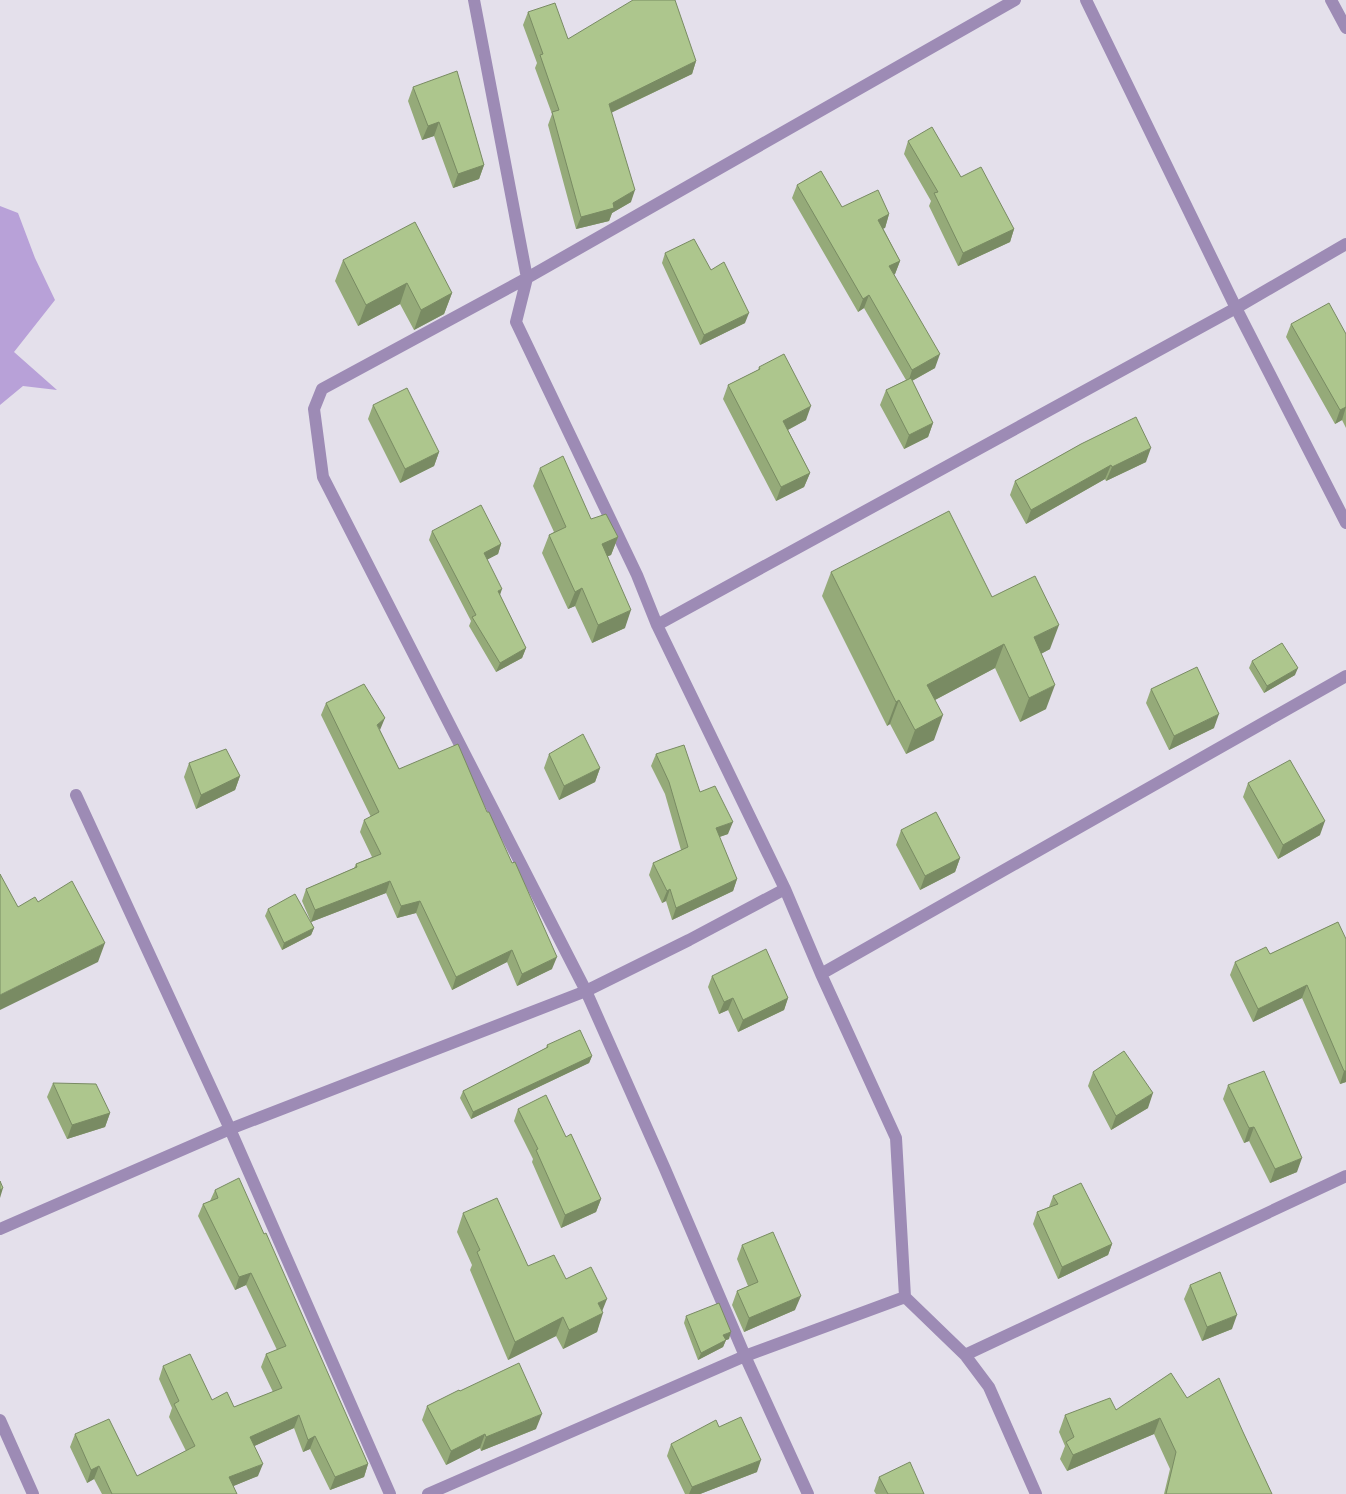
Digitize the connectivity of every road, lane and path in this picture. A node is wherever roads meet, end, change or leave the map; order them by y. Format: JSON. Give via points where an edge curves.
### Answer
{"nodes":[{"id":1,"x":474,"y":0,"type":"edge"},
{"id":2,"x":1015,"y":0,"type":"edge"},
{"id":3,"x":1086,"y":0,"type":"edge"},
{"id":4,"x":1331,"y":0,"type":"edge"},
{"id":5,"x":1346,"y":28,"type":"edge"},
{"id":6,"x":1346,"y":244,"type":"edge"},
{"id":7,"x":526,"y":278,"type":"junction"},
{"id":8,"x":1236,"y":308,"type":"junction"},
{"id":9,"x":1346,"y":523,"type":"edge"},
{"id":10,"x":657,"y":625,"type":"junction"},
{"id":11,"x":1346,"y":676,"type":"edge"},
{"id":12,"x":76,"y":795,"type":"dead end"},
{"id":13,"x":785,"y":889,"type":"junction"},
{"id":14,"x":821,"y":974,"type":"junction"},
{"id":15,"x":586,"y":990,"type":"junction"},
{"id":16,"x":230,"y":1129,"type":"junction"},
{"id":17,"x":1346,"y":1176,"type":"edge"},
{"id":18,"x":0,"y":1229,"type":"edge"},
{"id":19,"x":905,"y":1297,"type":"junction"},
{"id":20,"x":965,"y":1355,"type":"junction"},
{"id":21,"x":745,"y":1356,"type":"junction"},
{"id":22,"x":0,"y":1420,"type":"edge"},
{"id":23,"x":33,"y":1494,"type":"edge"},
{"id":24,"x":390,"y":1494,"type":"edge"},
{"id":25,"x":428,"y":1494,"type":"edge"},
{"id":26,"x":808,"y":1494,"type":"edge"},
{"id":27,"x":1036,"y":1494,"type":"edge"}],
"edges":[{"from":1,"to":7,"type":"street"},
{"from":2,"to":7,"type":"street"},
{"from":3,"to":8,"type":"street"},
{"from":4,"to":5,"type":"street"},
{"from":6,"to":8,"type":"street"},
{"from":7,"to":10,"type":"street","via":[[516,322],[637,575]]},
{"from":7,"to":15,"type":"street","via":[[322,389],[314,410],[323,477]]},
{"from":8,"to":9,"type":"street"},
{"from":8,"to":10,"type":"street"},
{"from":10,"to":13,"type":"street"},
{"from":11,"to":14,"type":"street"},
{"from":12,"to":16,"type":"street"},
{"from":13,"to":14,"type":"street"},
{"from":13,"to":15,"type":"street"},
{"from":14,"to":19,"type":"street","via":[[896,1138]]},
{"from":15,"to":16,"type":"street"},
{"from":15,"to":21,"type":"street"},
{"from":16,"to":18,"type":"street"},
{"from":16,"to":24,"type":"street"},
{"from":17,"to":20,"type":"street"},
{"from":19,"to":20,"type":"street"},
{"from":19,"to":21,"type":"street"},
{"from":20,"to":27,"type":"street","via":[[989,1387]]},
{"from":21,"to":25,"type":"street"},
{"from":21,"to":26,"type":"street"},
{"from":22,"to":23,"type":"street"}]}
